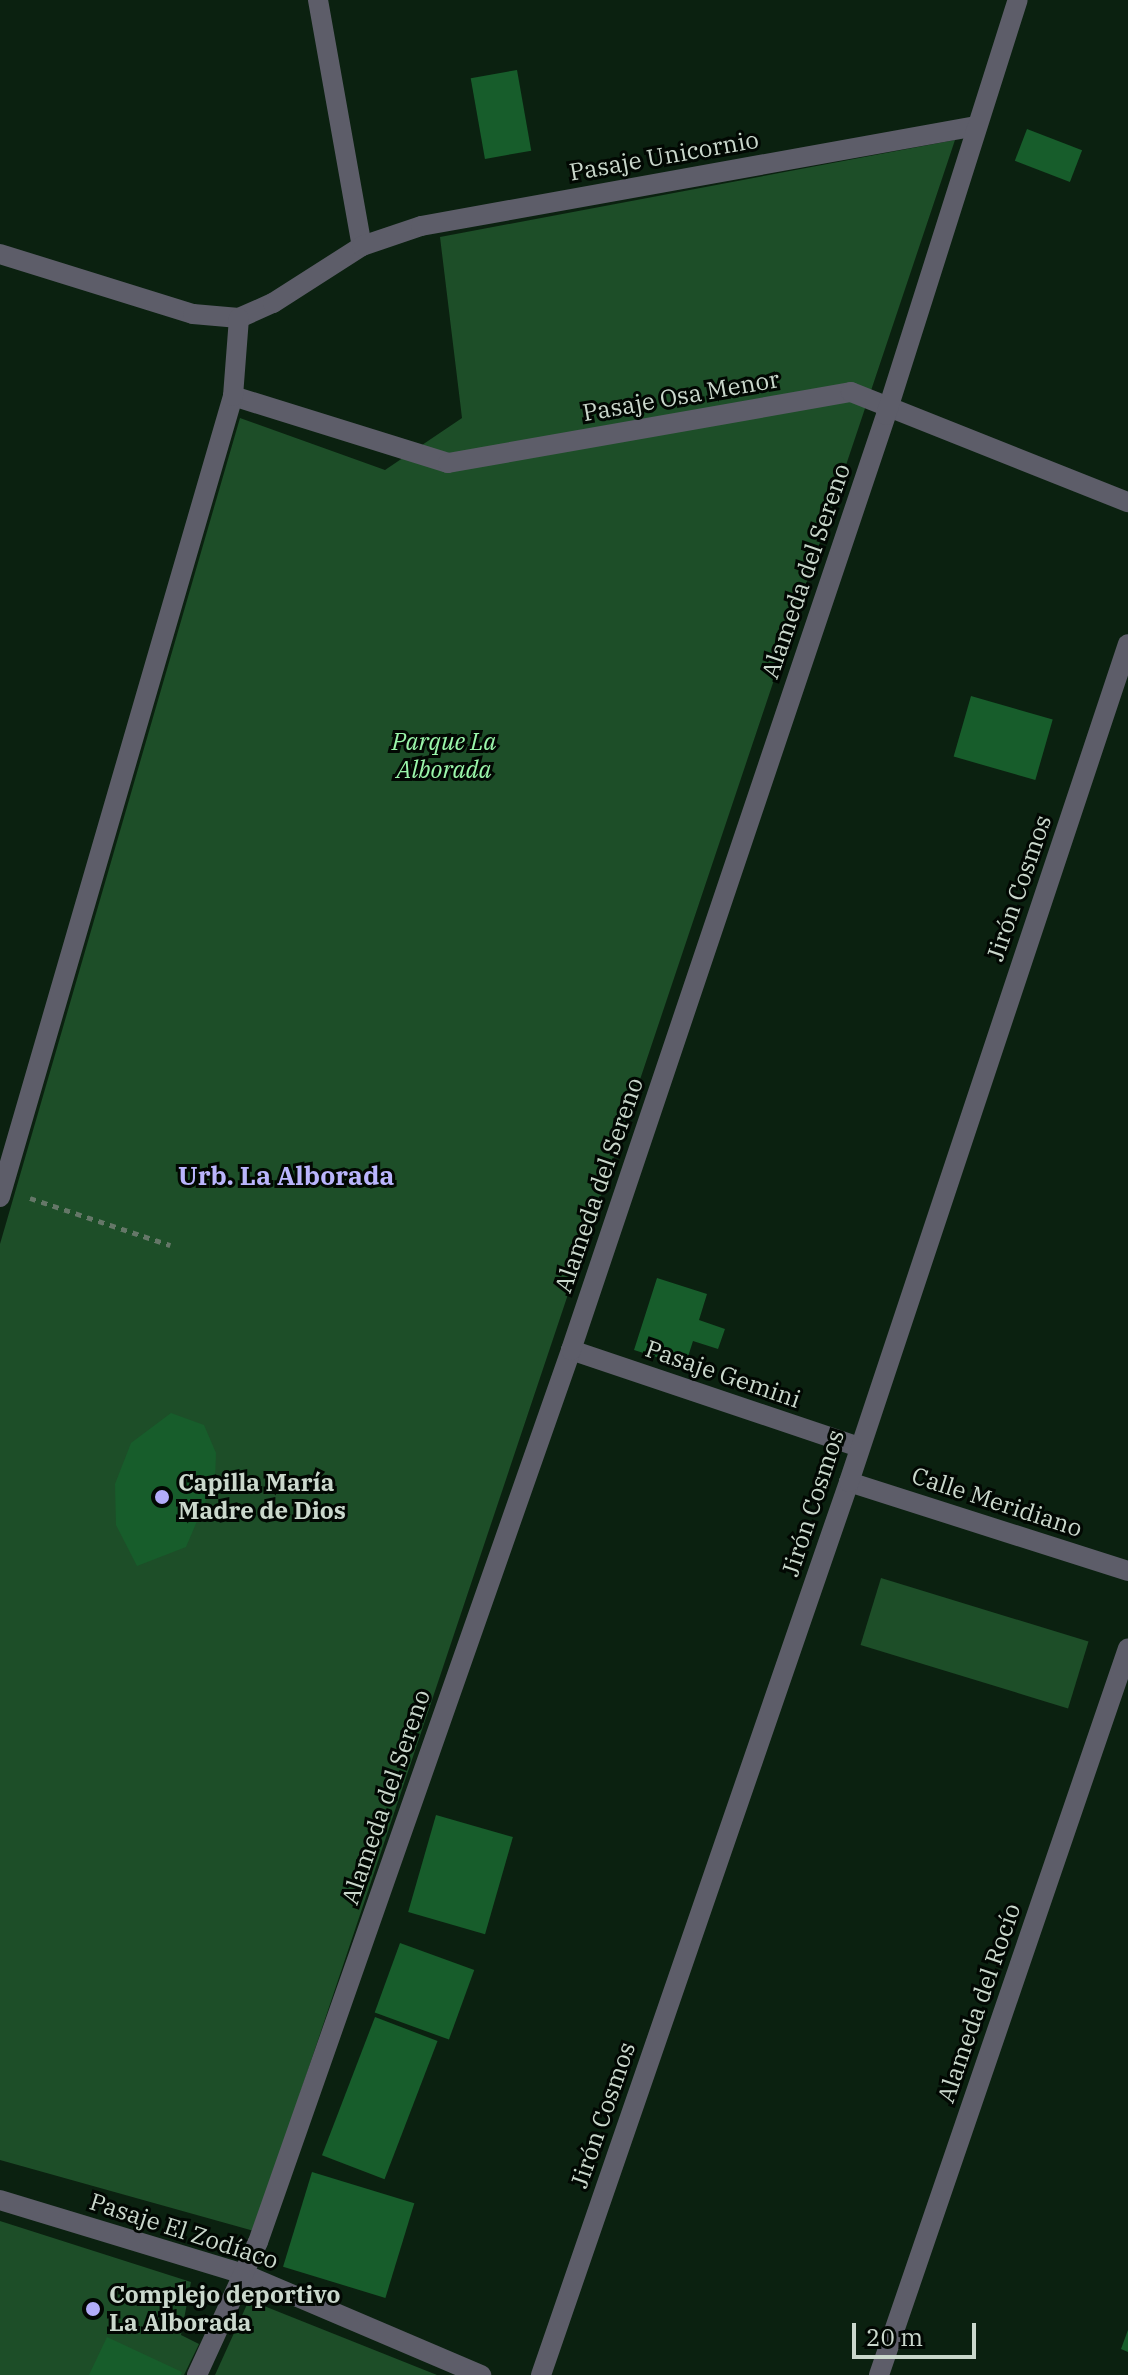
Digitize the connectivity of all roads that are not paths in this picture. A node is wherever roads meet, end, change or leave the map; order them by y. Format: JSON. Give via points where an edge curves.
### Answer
{"nodes":[{"id":1,"x":318,"y":0,"type":"edge"},
{"id":2,"x":1018,"y":0,"type":"edge"},
{"id":3,"x":977,"y":126,"type":"junction"},
{"id":4,"x":362,"y":246,"type":"junction"},
{"id":5,"x":0,"y":254,"type":"edge"},
{"id":6,"x":239,"y":318,"type":"junction"},
{"id":7,"x":233,"y":396,"type":"junction"},
{"id":8,"x":889,"y":407,"type":"junction"},
{"id":9,"x":1128,"y":502,"type":"edge"},
{"id":10,"x":1128,"y":644,"type":"edge"},
{"id":11,"x":1,"y":1192,"type":"edge"},
{"id":12,"x":571,"y":1350,"type":"junction"},
{"id":13,"x":859,"y":1447,"type":"junction"},
{"id":14,"x":849,"y":1482,"type":"junction"},
{"id":15,"x":1128,"y":1571,"type":"edge"},
{"id":16,"x":1128,"y":1648,"type":"edge"},
{"id":17,"x":0,"y":2200,"type":"edge"},
{"id":18,"x":244,"y":2274,"type":"junction"},
{"id":19,"x":197,"y":2375,"type":"edge"},
{"id":20,"x":481,"y":2375,"type":"edge"},
{"id":21,"x":541,"y":2375,"type":"edge"},
{"id":22,"x":879,"y":2375,"type":"edge"}],
"edges":[{"from":1,"to":4,"type":"street"},
{"from":2,"to":3,"type":"street","name":"Alameda del Sereno"},
{"from":3,"to":4,"type":"street","name":"Pasaje Unicornio","via":[[421,226]]},
{"from":3,"to":8,"type":"street","name":"Alameda del Sereno"},
{"from":4,"to":6,"type":"street","name":"Pasaje Unicornio","via":[[273,303]]},
{"from":5,"to":6,"type":"street","via":[[193,314]]},
{"from":6,"to":7,"type":"street"},
{"from":7,"to":8,"type":"street","name":"Pasaje Osa Menor","via":[[448,463],[851,392]]},
{"from":7,"to":11,"type":"street"},
{"from":8,"to":9,"type":"street","name":"Pasaje Osa Menor"},
{"from":8,"to":12,"type":"street","name":"Alameda del Sereno"},
{"from":10,"to":13,"type":"street","name":"Jirón Cosmos"},
{"from":12,"to":13,"type":"street","name":"Pasaje Gemini"},
{"from":12,"to":18,"type":"street","name":"Alameda del Sereno"},
{"from":13,"to":14,"type":"street","name":"Jirón Cosmos"},
{"from":14,"to":15,"type":"street","name":"Calle Meridiano"},
{"from":14,"to":21,"type":"street","name":"Jirón Cosmos"},
{"from":16,"to":22,"type":"street","name":"Alameda del Rocío"},
{"from":17,"to":18,"type":"street","name":"Pasaje El Zodíaco"},
{"from":18,"to":19,"type":"street","name":"Alameda del Sereno"},
{"from":18,"to":20,"type":"street","name":"Pasaje El Zodíaco"}]}
